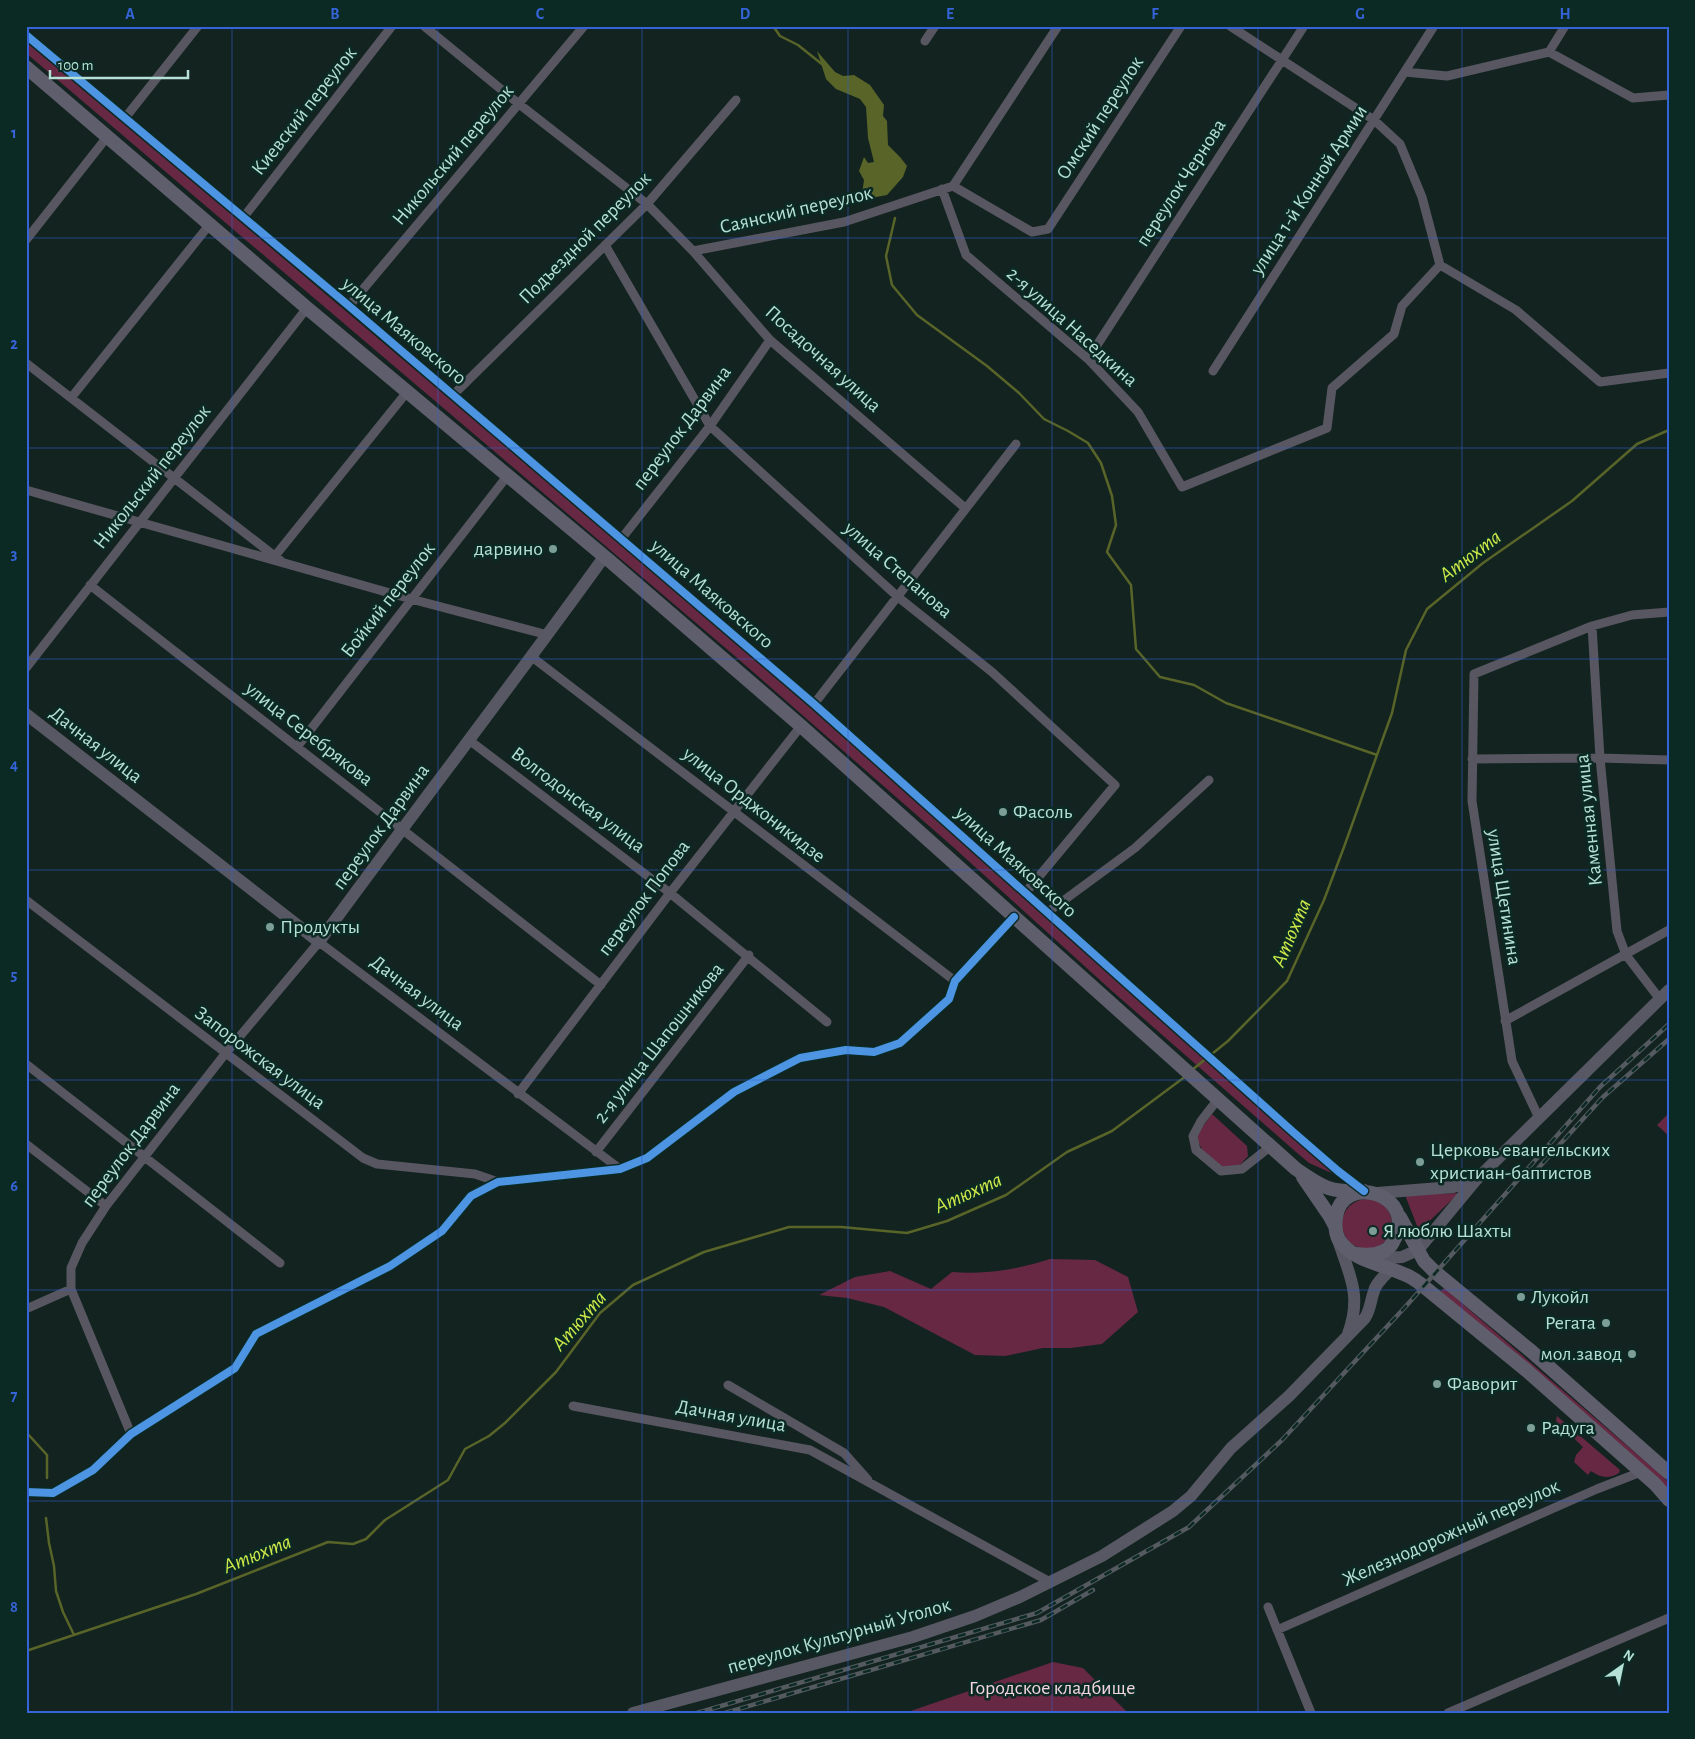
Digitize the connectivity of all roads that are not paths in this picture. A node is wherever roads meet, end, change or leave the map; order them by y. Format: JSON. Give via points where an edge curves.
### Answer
{"nodes":[{"id":1,"x":198,"y":26,"type":"edge"},
{"id":2,"x":392,"y":26,"type":"edge"},
{"id":3,"x":424,"y":26,"type":"edge"},
{"id":4,"x":584,"y":26,"type":"edge"},
{"id":5,"x":935,"y":26,"type":"edge"},
{"id":6,"x":1058,"y":26,"type":"edge"},
{"id":7,"x":1181,"y":26,"type":"edge"},
{"id":8,"x":1230,"y":26,"type":"edge"},
{"id":9,"x":1304,"y":26,"type":"edge"},
{"id":10,"x":1434,"y":26,"type":"edge"},
{"id":11,"x":1565,"y":26,"type":"edge"},
{"id":12,"x":26,"y":35,"type":"edge"},
{"id":13,"x":925,"y":41,"type":"dead end"},
{"id":14,"x":1549,"y":52,"type":"junction"},
{"id":15,"x":1281,"y":60,"type":"junction"},
{"id":16,"x":26,"y":67,"type":"edge"},
{"id":17,"x":1405,"y":72,"type":"junction"},
{"id":18,"x":1669,"y":95,"type":"edge"},
{"id":19,"x":736,"y":100,"type":"dead end"},
{"id":20,"x":519,"y":104,"type":"junction"},
{"id":21,"x":125,"y":118,"type":"junction"},
{"id":22,"x":1374,"y":120,"type":"junction"},
{"id":23,"x":107,"y":137,"type":"junction"},
{"id":24,"x":953,"y":186,"type":"junction"},
{"id":25,"x":942,"y":189,"type":"junction"},
{"id":26,"x":647,"y":204,"type":"junction"},
{"id":27,"x":243,"y":218,"type":"junction"},
{"id":28,"x":210,"y":224,"type":"junction"},
{"id":29,"x":26,"y":240,"type":"edge"},
{"id":30,"x":605,"y":245,"type":"junction"},
{"id":31,"x":693,"y":252,"type":"junction"},
{"id":32,"x":1440,"y":265,"type":"junction"},
{"id":33,"x":350,"y":306,"type":"junction"},
{"id":34,"x":307,"y":308,"type":"junction"},
{"id":35,"x":770,"y":340,"type":"junction"},
{"id":36,"x":1088,"y":360,"type":"junction"},
{"id":37,"x":26,"y":363,"type":"edge"},
{"id":38,"x":1212,"y":372,"type":"dead end"},
{"id":39,"x":1669,"y":373,"type":"edge"},
{"id":40,"x":407,"y":392,"type":"junction"},
{"id":41,"x":453,"y":395,"type":"junction"},
{"id":42,"x":71,"y":398,"type":"junction"},
{"id":43,"x":710,"y":426,"type":"junction"},
{"id":44,"x":1016,"y":444,"type":"dead end"},
{"id":45,"x":508,"y":475,"type":"junction"},
{"id":46,"x":174,"y":477,"type":"junction"},
{"id":47,"x":26,"y":490,"type":"edge"},
{"id":48,"x":965,"y":508,"type":"junction"},
{"id":49,"x":139,"y":522,"type":"junction"},
{"id":50,"x":622,"y":538,"type":"junction"},
{"id":51,"x":275,"y":556,"type":"junction"},
{"id":52,"x":604,"y":557,"type":"junction"},
{"id":53,"x":285,"y":564,"type":"junction"},
{"id":54,"x":90,"y":585,"type":"junction"},
{"id":55,"x":898,"y":596,"type":"junction"},
{"id":56,"x":411,"y":599,"type":"junction"},
{"id":57,"x":1669,"y":612,"type":"edge"},
{"id":58,"x":1592,"y":626,"type":"junction"},
{"id":59,"x":548,"y":636,"type":"junction"},
{"id":60,"x":532,"y":657,"type":"junction"},
{"id":61,"x":26,"y":668,"type":"edge"},
{"id":62,"x":814,"y":704,"type":"junction"},
{"id":63,"x":26,"y":714,"type":"edge"},
{"id":64,"x":801,"y":726,"type":"junction"},
{"id":65,"x":469,"y":740,"type":"junction"},
{"id":66,"x":297,"y":746,"type":"junction"},
{"id":67,"x":1600,"y":758,"type":"junction"},
{"id":68,"x":1472,"y":760,"type":"junction"},
{"id":69,"x":1669,"y":760,"type":"edge"},
{"id":70,"x":1209,"y":780,"type":"dead end"},
{"id":71,"x":734,"y":810,"type":"junction"},
{"id":72,"x":402,"y":828,"type":"junction"},
{"id":73,"x":1026,"y":892,"type":"junction"},
{"id":74,"x":670,"y":893,"type":"junction"},
{"id":75,"x":26,"y":900,"type":"edge"},
{"id":76,"x":1048,"y":912,"type":"junction"},
{"id":77,"x":1014,"y":917,"type":"junction"},
{"id":78,"x":1669,"y":930,"type":"edge"},
{"id":79,"x":320,"y":942,"type":"junction"},
{"id":80,"x":749,"y":955,"type":"junction"},
{"id":81,"x":1626,"y":955,"type":"junction"},
{"id":82,"x":954,"y":981,"type":"junction"},
{"id":83,"x":601,"y":985,"type":"junction"},
{"id":84,"x":1664,"y":994,"type":"edge"},
{"id":85,"x":1505,"y":1021,"type":"junction"},
{"id":86,"x":827,"y":1022,"type":"dead end"},
{"id":87,"x":224,"y":1054,"type":"junction"},
{"id":88,"x":26,"y":1064,"type":"edge"},
{"id":89,"x":518,"y":1094,"type":"junction"},
{"id":90,"x":1214,"y":1096,"type":"junction"},
{"id":91,"x":1539,"y":1118,"type":"junction"},
{"id":92,"x":26,"y":1144,"type":"edge"},
{"id":93,"x":1271,"y":1146,"type":"junction"},
{"id":94,"x":596,"y":1152,"type":"junction"},
{"id":95,"x":144,"y":1156,"type":"junction"},
{"id":96,"x":620,"y":1169,"type":"junction"},
{"id":97,"x":1296,"y":1169,"type":"junction"},
{"id":98,"x":1476,"y":1180,"type":"junction"},
{"id":99,"x":498,"y":1182,"type":"junction"},
{"id":100,"x":1371,"y":1192,"type":"junction"},
{"id":101,"x":106,"y":1206,"type":"junction"},
{"id":102,"x":1396,"y":1210,"type":"junction"},
{"id":103,"x":1336,"y":1232,"type":"junction"},
{"id":104,"x":1418,"y":1250,"type":"junction"},
{"id":105,"x":1363,"y":1255,"type":"junction"},
{"id":106,"x":280,"y":1262,"type":"dead end"},
{"id":107,"x":1391,"y":1269,"type":"junction"},
{"id":108,"x":72,"y":1289,"type":"junction"},
{"id":109,"x":26,"y":1308,"type":"edge"},
{"id":110,"x":1347,"y":1336,"type":"junction"},
{"id":111,"x":728,"y":1385,"type":"dead end"},
{"id":112,"x":573,"y":1406,"type":"dead end"},
{"id":113,"x":131,"y":1434,"type":"junction"},
{"id":114,"x":1641,"y":1472,"type":"junction"},
{"id":115,"x":1669,"y":1473,"type":"edge"},
{"id":116,"x":873,"y":1486,"type":"junction"},
{"id":117,"x":26,"y":1492,"type":"edge"},
{"id":118,"x":1669,"y":1500,"type":"edge"},
{"id":119,"x":1050,"y":1582,"type":"junction"},
{"id":120,"x":1268,"y":1607,"type":"dead end"},
{"id":121,"x":1669,"y":1618,"type":"edge"},
{"id":122,"x":1277,"y":1630,"type":"junction"},
{"id":123,"x":633,"y":1713,"type":"edge"},
{"id":124,"x":1311,"y":1713,"type":"edge"},
{"id":125,"x":1448,"y":1713,"type":"edge"}],
"edges":[{"from":1,"to":21,"type":"street"},
{"from":2,"to":27,"type":"street","name":"Киевский переулок"},
{"from":3,"to":20,"type":"street"},
{"from":4,"to":20,"type":"street","name":"Никольский переулок"},
{"from":5,"to":13,"type":"street"},
{"from":6,"to":24,"type":"street"},
{"from":7,"to":24,"type":"street","name":"Омский переулок","via":[[1048,229],[1032,232]]},
{"from":8,"to":15,"type":"street"},
{"from":9,"to":15,"type":"street","name":"переулок Чернова"},
{"from":10,"to":17,"type":"street","name":"улица 1-й Конной Армии"},
{"from":11,"to":14,"type":"street"},
{"from":12,"to":21,"type":"street","name":"улица Маяковского"},
{"from":14,"to":17,"type":"street","via":[[1447,76]]},
{"from":14,"to":18,"type":"street","via":[[1633,98]]},
{"from":15,"to":22,"type":"street"},
{"from":15,"to":36,"type":"street","name":"переулок Чернова"},
{"from":16,"to":23,"type":"main road","name":"улица Маяковского"},
{"from":17,"to":22,"type":"street","name":"улица 1-й Конной Армии"},
{"from":19,"to":26,"type":"street","name":"Подъездной переулок"},
{"from":20,"to":26,"type":"street"},
{"from":20,"to":33,"type":"street","name":"Никольский переулок"},
{"from":21,"to":27,"type":"street","name":"улица Маяковского"},
{"from":22,"to":32,"type":"street","via":[[1400,144],[1422,197]]},
{"from":22,"to":38,"type":"street","name":"улица 1-й Конной Армии"},
{"from":23,"to":28,"type":"main road","name":"улица Маяковского"},
{"from":23,"to":29,"type":"street"},
{"from":24,"to":25,"type":"street","name":"Саянский переулок"},
{"from":25,"to":31,"type":"street","name":"Саянский переулок","via":[[844,222]]},
{"from":25,"to":36,"type":"street","name":"2-я улица Наседкина","via":[[966,255]]},
{"from":26,"to":30,"type":"street","name":"Подъездной переулок"},
{"from":26,"to":31,"type":"street","name":"Посадочная улица"},
{"from":27,"to":33,"type":"street","name":"улица Маяковского"},
{"from":28,"to":34,"type":"main road","name":"улица Маяковского"},
{"from":28,"to":42,"type":"street"},
{"from":30,"to":41,"type":"street","name":"Подъездной переулок"},
{"from":30,"to":43,"type":"street","name":"улица Степанова"},
{"from":31,"to":35,"type":"street","name":"Посадочная улица"},
{"from":32,"to":36,"type":"street","name":"2-я улица Наседкина","via":[[1402,306],[1394,334],[1332,388],[1327,428],[1182,487],[1138,412]]},
{"from":32,"to":39,"type":"street","via":[[1516,310],[1600,382]]},
{"from":33,"to":41,"type":"street","name":"улица Маяковского"},
{"from":34,"to":40,"type":"main road","name":"улица Маяковского"},
{"from":34,"to":46,"type":"street","name":"Никольский переулок"},
{"from":35,"to":43,"type":"street","name":"переулок Дарвина"},
{"from":35,"to":48,"type":"street","name":"Посадочная улица"},
{"from":37,"to":42,"type":"street"},
{"from":40,"to":45,"type":"main road","name":"улица Маяковского"},
{"from":40,"to":51,"type":"street"},
{"from":41,"to":50,"type":"street","name":"улица Маяковского"},
{"from":42,"to":46,"type":"street"},
{"from":43,"to":50,"type":"street","name":"переулок Дарвина"},
{"from":43,"to":55,"type":"street","name":"улица Степанова"},
{"from":44,"to":48,"type":"street"},
{"from":45,"to":52,"type":"main road","name":"улица Маяковского"},
{"from":45,"to":56,"type":"street","name":"Бойкий переулок"},
{"from":46,"to":49,"type":"street","name":"Никольский переулок"},
{"from":46,"to":51,"type":"street"},
{"from":47,"to":49,"type":"street"},
{"from":48,"to":55,"type":"street"},
{"from":49,"to":53,"type":"street"},
{"from":49,"to":54,"type":"street","name":"Никольский переулок"},
{"from":50,"to":62,"type":"street","name":"улица Маяковского"},
{"from":51,"to":53,"type":"street"},
{"from":52,"to":59,"type":"street","name":"переулок Дарвина"},
{"from":52,"to":64,"type":"main road","name":"улица Маяковского"},
{"from":53,"to":56,"type":"street"},
{"from":54,"to":61,"type":"street","name":"Никольский переулок"},
{"from":54,"to":66,"type":"street","name":"улица Серебрякова"},
{"from":55,"to":62,"type":"street"},
{"from":55,"to":73,"type":"street","name":"улица Степанова","via":[[992,672],[1116,784]]},
{"from":56,"to":59,"type":"street"},
{"from":56,"to":66,"type":"street","name":"Бойкий переулок"},
{"from":57,"to":58,"type":"street","via":[[1632,615]]},
{"from":58,"to":67,"type":"street","name":"Каменная улица"},
{"from":58,"to":68,"type":"street","name":"улица Щетинина","via":[[1474,674]]},
{"from":59,"to":60,"type":"street","name":"переулок Дарвина"},
{"from":60,"to":65,"type":"street","name":"переулок Дарвина"},
{"from":60,"to":71,"type":"street","name":"улица Орджоникидзе"},
{"from":62,"to":73,"type":"street","name":"улица Маяковского"},
{"from":63,"to":79,"type":"street","name":"Дачная улица"},
{"from":64,"to":71,"type":"street","name":"переулок Попова"},
{"from":64,"to":77,"type":"main road","name":"улица Маяковского"},
{"from":65,"to":72,"type":"street","name":"переулок Дарвина"},
{"from":65,"to":74,"type":"street","name":"Волгодонская улица"},
{"from":66,"to":72,"type":"street","name":"улица Серебрякова"},
{"from":67,"to":68,"type":"street"},
{"from":67,"to":69,"type":"street"},
{"from":67,"to":81,"type":"street","name":"Каменная улица","via":[[1617,931]]},
{"from":68,"to":85,"type":"street","name":"улица Щетинина","via":[[1472,801]]},
{"from":70,"to":76,"type":"street","via":[[1135,848]]},
{"from":71,"to":74,"type":"street","name":"переулок Попова"},
{"from":71,"to":82,"type":"street","name":"улица Орджоникидзе"},
{"from":72,"to":79,"type":"street","name":"переулок Дарвина"},
{"from":72,"to":83,"type":"street","name":"улица Серебрякова"},
{"from":73,"to":76,"type":"street","name":"улица Маяковского"},
{"from":74,"to":80,"type":"street","name":"Волгодонская улица"},
{"from":74,"to":83,"type":"street","name":"переулок Попова"},
{"from":75,"to":87,"type":"street","name":"Запорожская улица"},
{"from":76,"to":100,"type":"street","name":"улица Маяковского","via":[[1338,1171]]},
{"from":77,"to":82,"type":"street"},
{"from":77,"to":90,"type":"main road","name":"улица Маяковского"},
{"from":78,"to":81,"type":"street"},
{"from":79,"to":87,"type":"street","name":"переулок Дарвина"},
{"from":79,"to":89,"type":"street","name":"Дачная улица"},
{"from":80,"to":86,"type":"street","name":"Волгодонская улица"},
{"from":80,"to":94,"type":"street","name":"2-я улица Шапошникова"},
{"from":81,"to":84,"type":"street","name":"Каменная улица"},
{"from":81,"to":85,"type":"street"},
{"from":82,"to":96,"type":"street","via":[[948,999],[900,1043],[874,1052],[846,1050],[800,1058],[734,1092],[647,1158]]},
{"from":83,"to":89,"type":"street","name":"переулок Попова"},
{"from":84,"to":91,"type":"street"},
{"from":85,"to":91,"type":"street","name":"улица Щетинина","via":[[1512,1061]]},
{"from":87,"to":95,"type":"street","name":"переулок Дарвина"},
{"from":87,"to":99,"type":"street","name":"Запорожская улица","via":[[362,1158],[377,1164],[475,1174]]},
{"from":88,"to":95,"type":"street"},
{"from":89,"to":94,"type":"street","name":"Дачная улица"},
{"from":90,"to":93,"type":"main road","name":"улица Маяковского"},
{"from":90,"to":93,"type":"street","via":[[1194,1136],[1196,1150],[1221,1171],[1242,1169]]},
{"from":91,"to":98,"type":"street"},
{"from":92,"to":101,"type":"street"},
{"from":93,"to":97,"type":"main road","name":"улица Маяковского"},
{"from":94,"to":96,"type":"street","name":"Дачная улица"},
{"from":95,"to":101,"type":"street","name":"переулок Дарвина"},
{"from":95,"to":106,"type":"street"},
{"from":96,"to":99,"type":"street"},
{"from":97,"to":100,"type":"main road","name":"улица Маяковского","via":[[1336,1191]]},
{"from":97,"to":103,"type":"main road","name":"улица Маяковского","via":[[1322,1203]]},
{"from":98,"to":100,"type":"street","via":[[1453,1187]]},
{"from":98,"to":104,"type":"street"},
{"from":99,"to":113,"type":"street","via":[[471,1196],[442,1232],[390,1266],[256,1334],[235,1368]]},
{"from":100,"to":102,"type":"main road","via":[[1389,1200]]},
{"from":100,"to":103,"type":"main road","via":[[1352,1195],[1343,1202],[1336,1214]]},
{"from":101,"to":108,"type":"street","name":"переулок Дарвина","via":[[82,1243],[72,1268]]},
{"from":102,"to":104,"type":"main road"},
{"from":102,"to":105,"type":"main road","via":[[1400,1222],[1392,1245],[1381,1253]]},
{"from":103,"to":105,"type":"main road","via":[[1346,1248]]},
{"from":103,"to":110,"type":"street","via":[[1354,1289],[1355,1306]]},
{"from":104,"to":105,"type":"street","via":[[1402,1257]]},
{"from":104,"to":115,"type":"main road","via":[[1434,1271],[1531,1351]]},
{"from":105,"to":107,"type":"main road","via":[[1373,1264]]},
{"from":107,"to":110,"type":"street","via":[[1374,1290],[1365,1318]]},
{"from":107,"to":114,"type":"main road","via":[[1422,1284]]},
{"from":108,"to":109,"type":"street"},
{"from":108,"to":113,"type":"street"},
{"from":110,"to":119,"type":"street","via":[[1289,1396],[1231,1448],[1191,1496],[1174,1511],[1102,1556]]},
{"from":111,"to":116,"type":"street","name":"Дачная улица","via":[[844,1453]]},
{"from":112,"to":116,"type":"street","name":"Дачная улица","via":[[810,1450]]},
{"from":113,"to":117,"type":"street","via":[[93,1470],[52,1493]]},
{"from":114,"to":118,"type":"main road"},
{"from":114,"to":122,"type":"street","name":"Железнодорожный переулок"},
{"from":116,"to":119,"type":"street","name":"Дачная улица"},
{"from":119,"to":123,"type":"street","name":"переулок Культурный Уголок","via":[[975,1616],[914,1637]]},
{"from":120,"to":122,"type":"street"},
{"from":121,"to":125,"type":"street"},
{"from":122,"to":124,"type":"street"}]}
